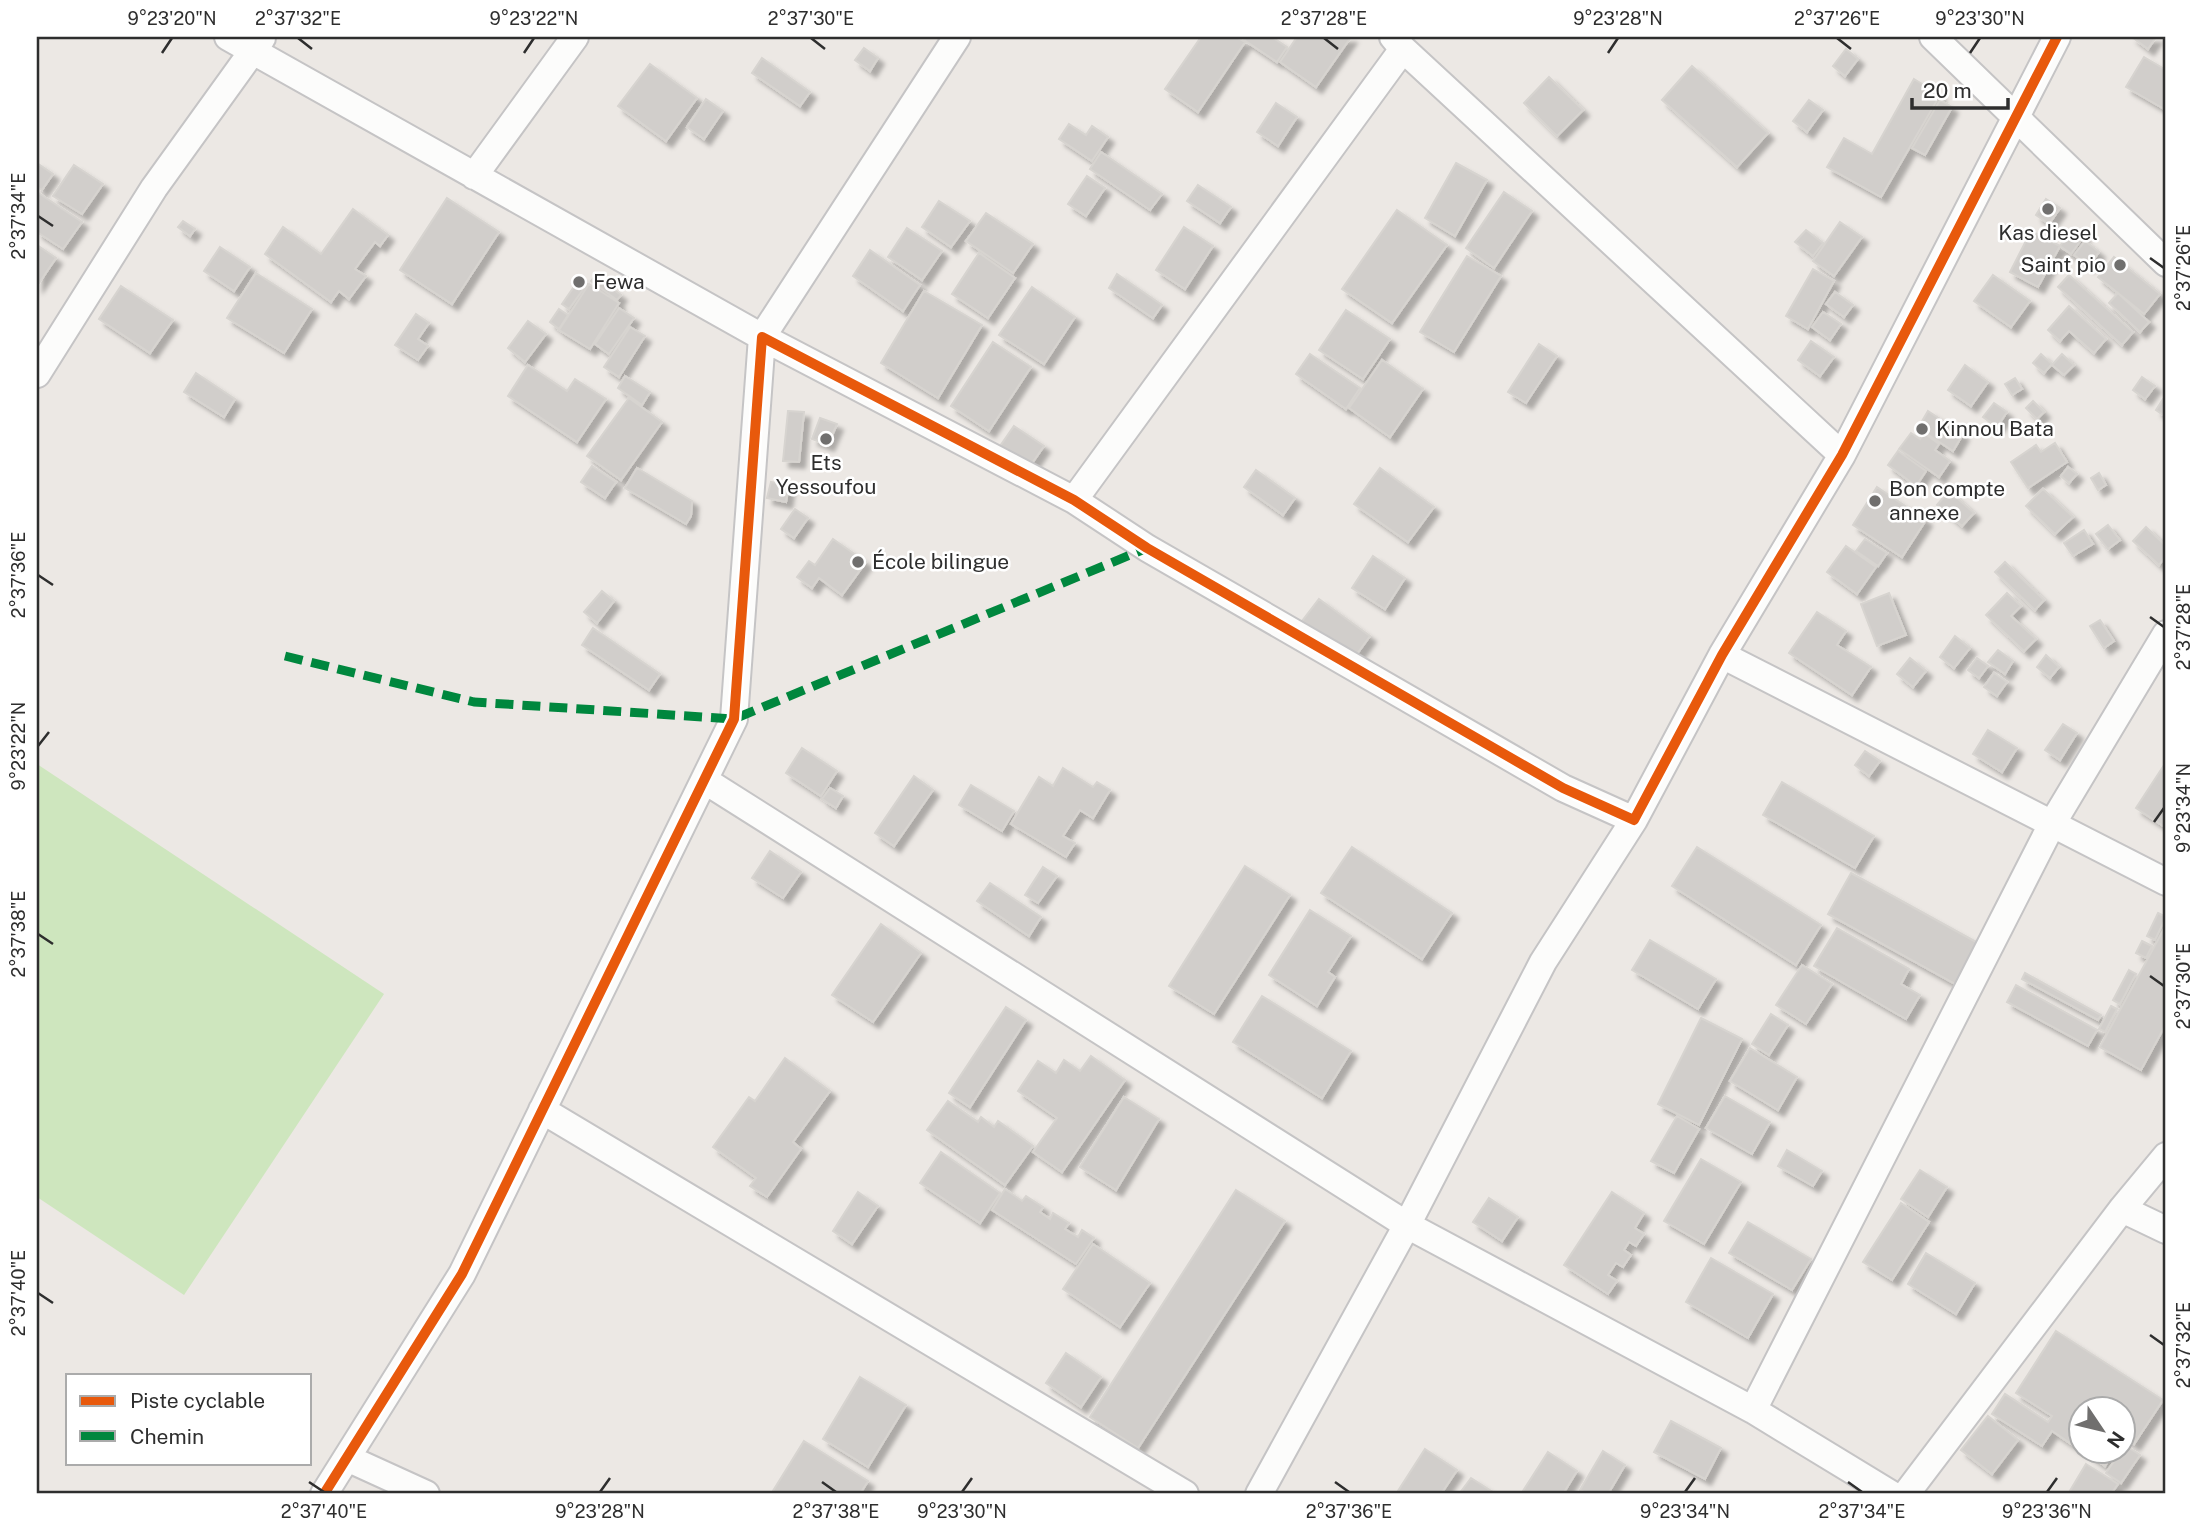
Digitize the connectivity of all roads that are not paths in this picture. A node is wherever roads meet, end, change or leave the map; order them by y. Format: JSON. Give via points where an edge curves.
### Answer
{"nodes":[{"id":1,"x":228,"y":37,"type":"edge"},
{"id":2,"x":575,"y":37,"type":"edge"},
{"id":3,"x":957,"y":37,"type":"edge"},
{"id":4,"x":1933,"y":37,"type":"edge"},
{"id":5,"x":2057,"y":37,"type":"edge"},
{"id":6,"x":1398,"y":43,"type":"edge"},
{"id":7,"x":258,"y":44,"type":"edge"},
{"id":8,"x":2016,"y":117,"type":"junction"},
{"id":9,"x":474,"y":176,"type":"junction"},
{"id":10,"x":2166,"y":263,"type":"edge"},
{"id":11,"x":762,"y":337,"type":"junction"},
{"id":12,"x":37,"y":374,"type":"edge"},
{"id":13,"x":1842,"y":455,"type":"junction"},
{"id":14,"x":1074,"y":500,"type":"junction"},
{"id":15,"x":2166,"y":634,"type":"edge"},
{"id":16,"x":1722,"y":655,"type":"junction"},
{"id":17,"x":704,"y":780,"type":"junction"},
{"id":18,"x":1634,"y":820,"type":"junction"},
{"id":19,"x":2052,"y":824,"type":"junction"},
{"id":20,"x":2166,"y":882,"type":"edge"},
{"id":21,"x":542,"y":1110,"type":"junction"},
{"id":22,"x":2166,"y":1156,"type":"edge"},
{"id":23,"x":2122,"y":1209,"type":"junction"},
{"id":24,"x":1407,"y":1226,"type":"junction"},
{"id":25,"x":2166,"y":1230,"type":"edge"},
{"id":26,"x":1753,"y":1410,"type":"junction"},
{"id":27,"x":347,"y":1458,"type":"junction"},
{"id":28,"x":324,"y":1494,"type":"edge"},
{"id":29,"x":426,"y":1494,"type":"edge"},
{"id":30,"x":1185,"y":1494,"type":"edge"},
{"id":31,"x":1259,"y":1494,"type":"edge"},
{"id":32,"x":1891,"y":1494,"type":"edge"},
{"id":33,"x":1906,"y":1494,"type":"edge"}],
"edges":[{"from":1,"to":7,"type":"street"},
{"from":2,"to":9,"type":"street"},
{"from":3,"to":11,"type":"street"},
{"from":4,"to":8,"type":"street"},
{"from":5,"to":8,"type":"street"},
{"from":6,"to":13,"type":"street"},
{"from":6,"to":14,"type":"street"},
{"from":7,"to":9,"type":"street"},
{"from":7,"to":12,"type":"street","via":[[155,188]]},
{"from":8,"to":10,"type":"street"},
{"from":8,"to":13,"type":"street"},
{"from":9,"to":11,"type":"street"},
{"from":11,"to":14,"type":"street"},
{"from":11,"to":17,"type":"street","via":[[734,719]]},
{"from":13,"to":16,"type":"street"},
{"from":14,"to":18,"type":"street","via":[[1147,548],[1563,788]]},
{"from":15,"to":19,"type":"street"},
{"from":16,"to":18,"type":"street"},
{"from":16,"to":19,"type":"street"},
{"from":17,"to":21,"type":"street"},
{"from":17,"to":24,"type":"street"},
{"from":18,"to":24,"type":"street","via":[[1543,962]]},
{"from":19,"to":20,"type":"street"},
{"from":19,"to":26,"type":"street"},
{"from":21,"to":27,"type":"street","via":[[462,1274]]},
{"from":21,"to":30,"type":"street"},
{"from":22,"to":23,"type":"street"},
{"from":23,"to":25,"type":"street"},
{"from":23,"to":33,"type":"street"},
{"from":24,"to":26,"type":"street"},
{"from":24,"to":31,"type":"street"},
{"from":26,"to":32,"type":"street"},
{"from":27,"to":28,"type":"street"},
{"from":27,"to":29,"type":"street"}]}
